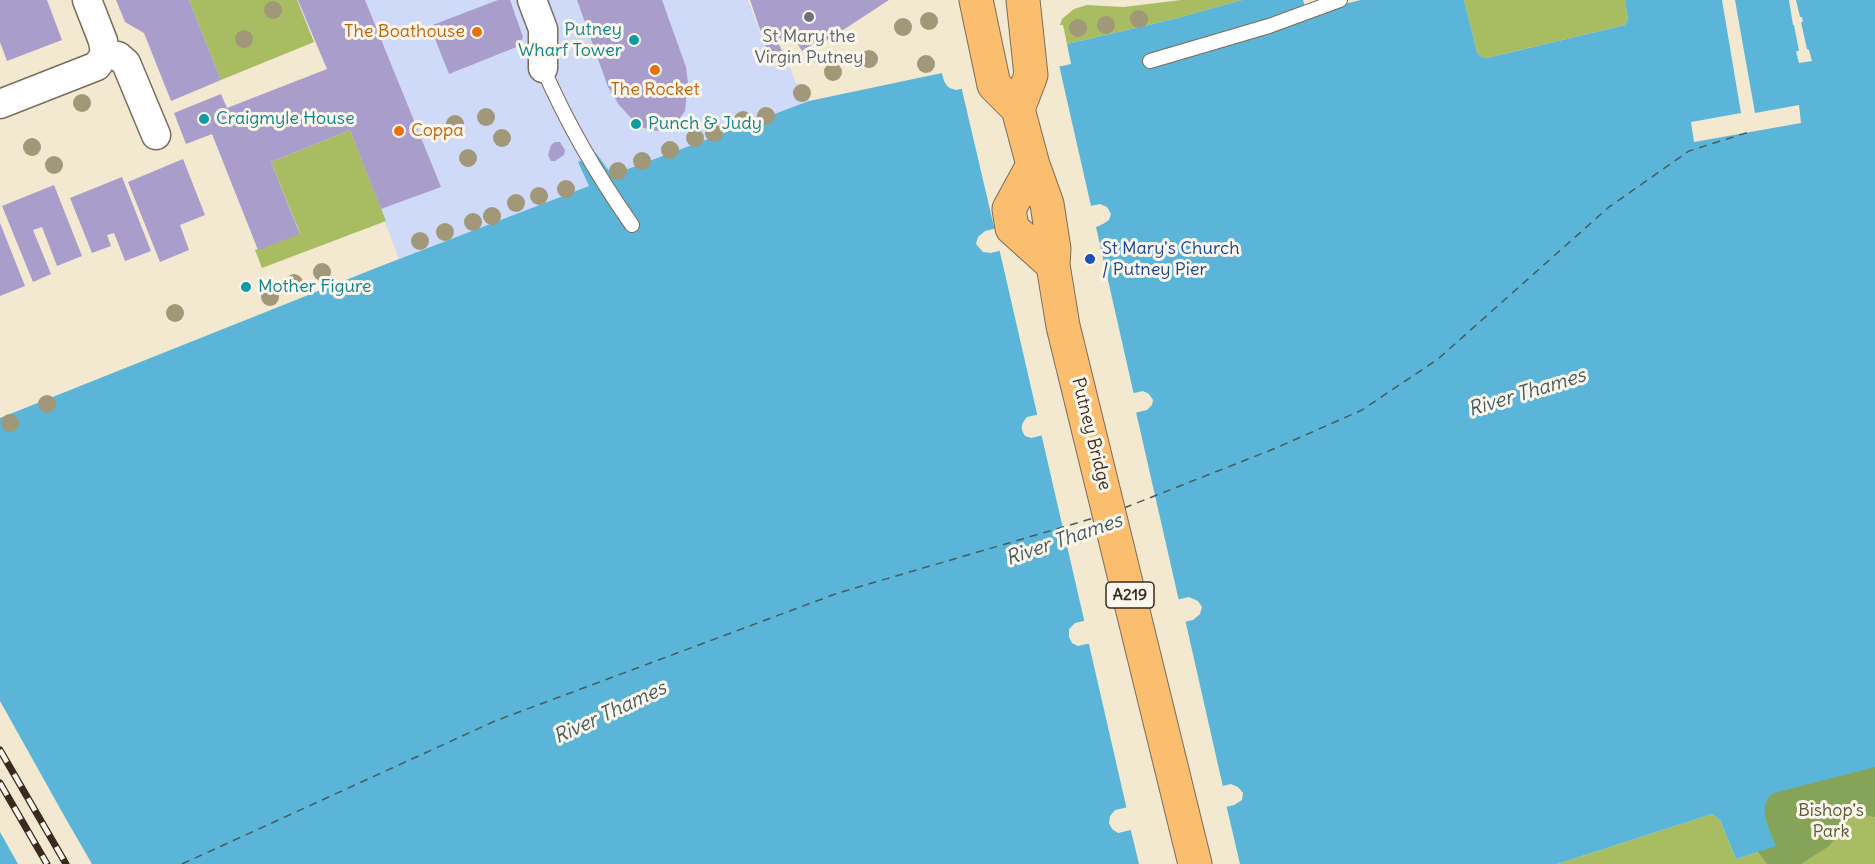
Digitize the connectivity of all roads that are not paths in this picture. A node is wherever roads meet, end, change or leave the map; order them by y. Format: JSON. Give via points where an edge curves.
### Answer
{"nodes":[{"id":1,"x":87,"y":0,"type":"edge"},
{"id":2,"x":532,"y":0,"type":"edge"},
{"id":3,"x":976,"y":0,"type":"edge"},
{"id":4,"x":1023,"y":0,"type":"edge"},
{"id":5,"x":1340,"y":0,"type":"edge"},
{"id":6,"x":105,"y":54,"type":"junction"},
{"id":7,"x":1150,"y":61,"type":"dead end"},
{"id":8,"x":543,"y":68,"type":"joint"},
{"id":9,"x":0,"y":104,"type":"edge"},
{"id":10,"x":1018,"y":110,"type":"junction"},
{"id":11,"x":156,"y":135,"type":"dead end"},
{"id":12,"x":632,"y":225,"type":"dead end"},
{"id":13,"x":1195,"y":864,"type":"edge"}],
"edges":[{"from":1,"to":6,"type":"street"},
{"from":2,"to":8,"type":"street","via":[[543,29]]},
{"from":3,"to":10,"type":"main road","via":[[994,85]]},
{"from":4,"to":10,"type":"main road","via":[[1031,75]]},
{"from":5,"to":7,"type":"lane","via":[[1269,26]]},
{"from":6,"to":9,"type":"street","via":[[97,66]]},
{"from":6,"to":11,"type":"street","via":[[126,63]]},
{"from":8,"to":12,"type":"lane","via":[[588,158]]},
{"from":10,"to":13,"type":"main road","name":"Putney Bridge","number":"A219","via":[[1033,165],[1009,209],[1012,228],[1053,265],[1064,326]]}]}
